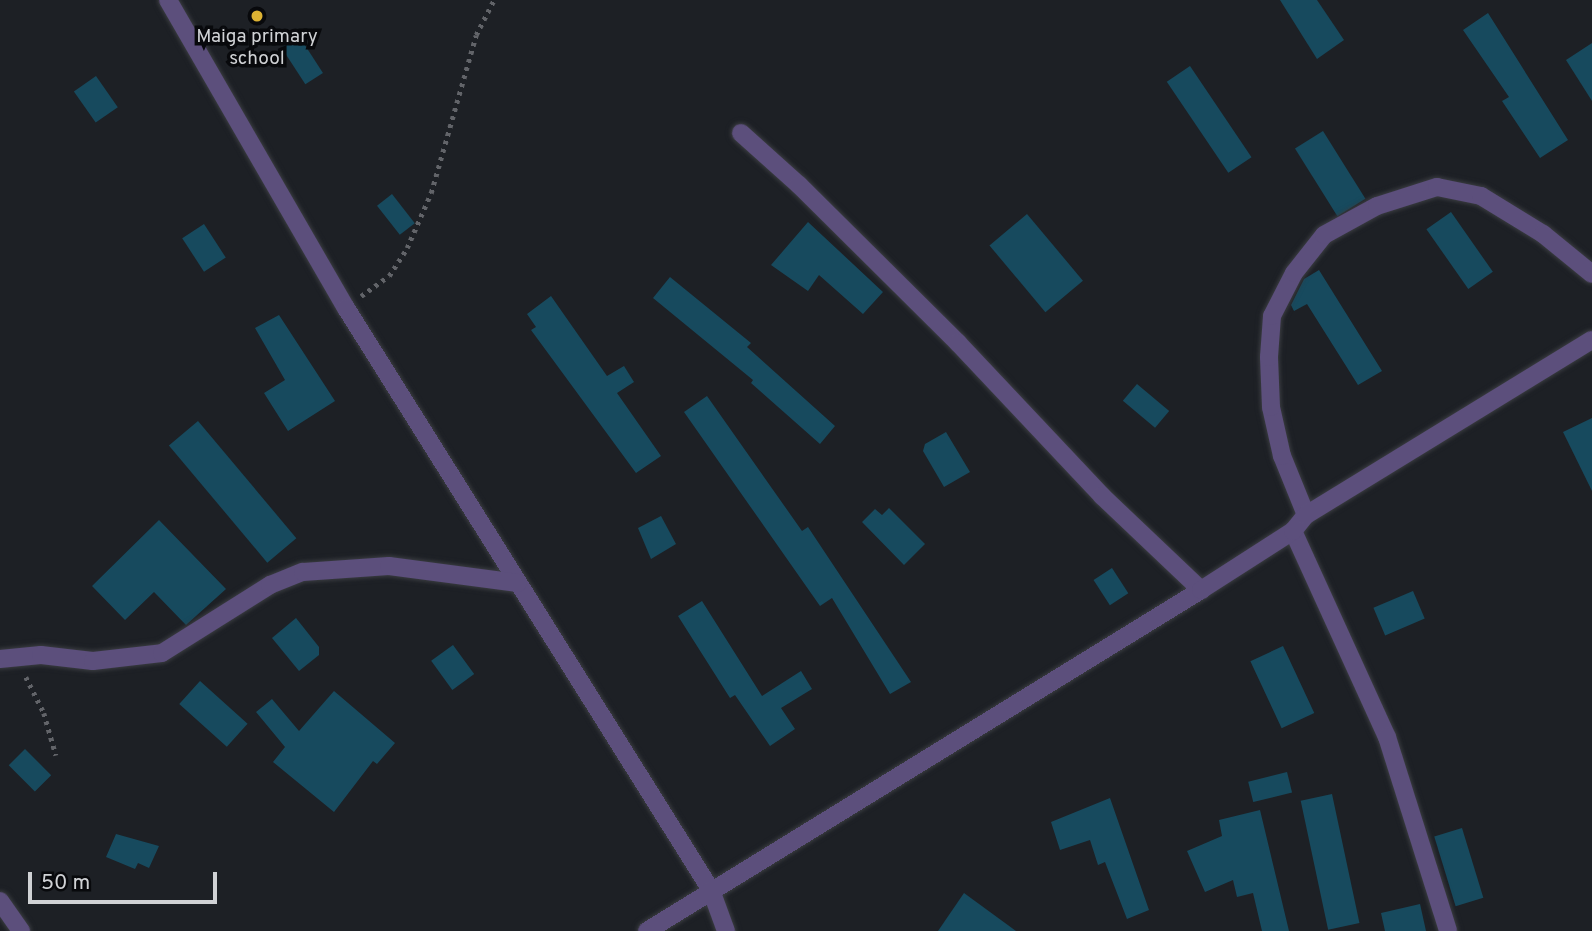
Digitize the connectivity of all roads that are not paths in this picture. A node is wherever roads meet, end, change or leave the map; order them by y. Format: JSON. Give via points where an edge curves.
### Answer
{"nodes":[{"id":1,"x":168,"y":0,"type":"edge"},
{"id":2,"x":741,"y":133,"type":"dead end"},
{"id":3,"x":1592,"y":274,"type":"edge"},
{"id":4,"x":1592,"y":340,"type":"edge"},
{"id":5,"x":1306,"y":515,"type":"junction"},
{"id":6,"x":1293,"y":531,"type":"junction"},
{"id":7,"x":517,"y":583,"type":"junction"},
{"id":8,"x":1201,"y":590,"type":"junction"},
{"id":9,"x":8,"y":659,"type":"edge"},
{"id":10,"x":711,"y":890,"type":"junction"},
{"id":11,"x":0,"y":901,"type":"edge"},
{"id":12,"x":21,"y":931,"type":"edge"},
{"id":13,"x":647,"y":931,"type":"edge"},
{"id":14,"x":726,"y":931,"type":"edge"},
{"id":15,"x":1448,"y":931,"type":"edge"}],
"edges":[{"from":1,"to":7,"type":"street","via":[[346,307]]},
{"from":2,"to":8,"type":"street","via":[[817,202],[1102,496]]},
{"from":3,"to":5,"type":"street","via":[[1543,234],[1481,196],[1437,187],[1377,206],[1324,235],[1300,264],[1272,316],[1269,357],[1276,431]]},
{"from":4,"to":5,"type":"street"},
{"from":5,"to":6,"type":"street"},
{"from":6,"to":8,"type":"street"},
{"from":6,"to":15,"type":"street","via":[[1387,737]]},
{"from":7,"to":9,"type":"street","via":[[389,566],[303,572],[270,585],[162,653],[93,661],[41,655]]},
{"from":7,"to":10,"type":"street"},
{"from":8,"to":10,"type":"street"},
{"from":10,"to":13,"type":"street"},
{"from":10,"to":14,"type":"street"},
{"from":11,"to":12,"type":"street"}]}
